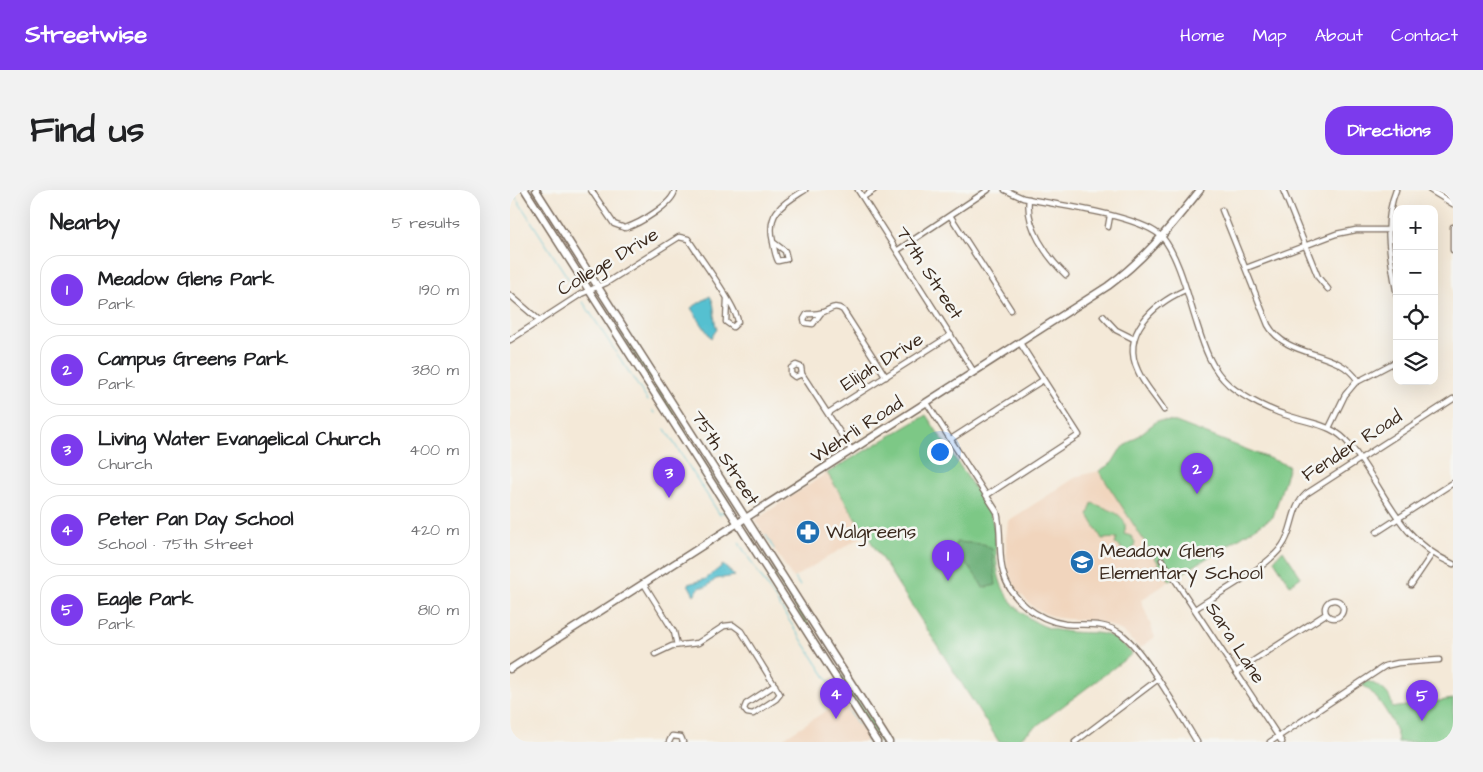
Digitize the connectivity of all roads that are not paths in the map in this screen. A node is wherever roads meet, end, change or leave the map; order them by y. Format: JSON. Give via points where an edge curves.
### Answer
{"nodes":[{"id":1,"x":525,"y":190,"type":"edge"},
{"id":2,"x":536,"y":190,"type":"edge"},
{"id":3,"x":592,"y":190,"type":"edge"},
{"id":4,"x":675,"y":190,"type":"edge"},
{"id":5,"x":805,"y":190,"type":"edge"},
{"id":6,"x":858,"y":190,"type":"edge"},
{"id":7,"x":874,"y":190,"type":"edge"},
{"id":8,"x":988,"y":190,"type":"edge"},
{"id":9,"x":1005,"y":190,"type":"edge"},
{"id":10,"x":1200,"y":190,"type":"edge"},
{"id":11,"x":1283,"y":190,"type":"edge"},
{"id":12,"x":1396,"y":190,"type":"edge"},
{"id":13,"x":1430,"y":190,"type":"edge"},
{"id":14,"x":863,"y":197,"type":"junction"},
{"id":15,"x":1029,"y":199,"type":"junction"},
{"id":16,"x":1453,"y":204,"type":"edge"},
{"id":17,"x":1222,"y":210,"type":"dead end"},
{"id":18,"x":951,"y":216,"type":"junction"},
{"id":19,"x":1110,"y":216,"type":"junction"},
{"id":20,"x":1108,"y":227,"type":"dead end"},
{"id":21,"x":1453,"y":227,"type":"edge"},
{"id":22,"x":1387,"y":230,"type":"junction"},
{"id":23,"x":1162,"y":238,"type":"junction"},
{"id":24,"x":773,"y":242,"type":"dead end"},
{"id":25,"x":1305,"y":245,"type":"junction"},
{"id":26,"x":898,"y":250,"type":"junction"},
{"id":27,"x":1453,"y":250,"type":"edge"},
{"id":28,"x":1246,"y":268,"type":"junction"},
{"id":29,"x":1066,"y":275,"type":"dead end"},
{"id":30,"x":598,"y":287,"type":"junction"},
{"id":31,"x":1328,"y":289,"type":"dead end"},
{"id":32,"x":589,"y":290,"type":"junction"},
{"id":33,"x":1185,"y":290,"type":"junction"},
{"id":34,"x":510,"y":295,"type":"edge"},
{"id":35,"x":1397,"y":295,"type":"edge"},
{"id":36,"x":727,"y":300,"type":"junction"},
{"id":37,"x":1011,"y":310,"type":"dead end"},
{"id":38,"x":821,"y":313,"type":"dead end"},
{"id":39,"x":1103,"y":316,"type":"dead end"},
{"id":40,"x":540,"y":321,"type":"junction"},
{"id":41,"x":951,"y":335,"type":"junction"},
{"id":42,"x":1134,"y":339,"type":"junction"},
{"id":43,"x":510,"y":340,"type":"edge"},
{"id":44,"x":1020,"y":343,"type":"junction"},
{"id":45,"x":1393,"y":363,"type":"edge"},
{"id":46,"x":974,"y":372,"type":"junction"},
{"id":47,"x":802,"y":374,"type":"dead end"},
{"id":48,"x":886,"y":377,"type":"junction"},
{"id":49,"x":1043,"y":380,"type":"junction"},
{"id":50,"x":1358,"y":381,"type":"junction"},
{"id":51,"x":1453,"y":399,"type":"edge"},
{"id":52,"x":928,"y":403,"type":"junction"},
{"id":53,"x":1164,"y":410,"type":"dead end"},
{"id":54,"x":828,"y":414,"type":"junction"},
{"id":55,"x":1329,"y":428,"type":"junction"},
{"id":56,"x":951,"y":439,"type":"junction"},
{"id":57,"x":852,"y":451,"type":"junction"},
{"id":58,"x":1360,"y":459,"type":"junction"},
{"id":59,"x":1453,"y":483,"type":"edge"},
{"id":60,"x":987,"y":495,"type":"junction"},
{"id":61,"x":1398,"y":518,"type":"junction"},
{"id":62,"x":746,"y":520,"type":"junction"},
{"id":63,"x":738,"y":525,"type":"junction"},
{"id":64,"x":1377,"y":532,"type":"dead end"},
{"id":65,"x":1432,"y":554,"type":"junction"},
{"id":66,"x":1162,"y":560,"type":"dead end"},
{"id":67,"x":1453,"y":564,"type":"edge"},
{"id":68,"x":644,"y":584,"type":"junction"},
{"id":69,"x":1411,"y":585,"type":"dead end"},
{"id":70,"x":1195,"y":609,"type":"junction"},
{"id":71,"x":1326,"y":614,"type":"junction"},
{"id":72,"x":677,"y":645,"type":"junction"},
{"id":73,"x":654,"y":654,"type":"dead end"},
{"id":74,"x":1438,"y":660,"type":"dead end"},
{"id":75,"x":510,"y":670,"type":"edge"},
{"id":76,"x":1236,"y":672,"type":"junction"},
{"id":77,"x":1157,"y":680,"type":"junction"},
{"id":78,"x":775,"y":685,"type":"junction"},
{"id":79,"x":1278,"y":736,"type":"junction"},
{"id":80,"x":1194,"y":741,"type":"edge"},
{"id":81,"x":669,"y":742,"type":"edge"},
{"id":82,"x":683,"y":742,"type":"edge"},
{"id":83,"x":877,"y":742,"type":"edge"},
{"id":84,"x":889,"y":742,"type":"edge"},
{"id":85,"x":1075,"y":742,"type":"edge"},
{"id":86,"x":1270,"y":742,"type":"edge"},
{"id":87,"x":1282,"y":742,"type":"edge"}],
"edges":[{"from":1,"to":32,"type":"main road","name":"75th Street"},
{"from":2,"to":30,"type":"main road","name":"75th Street"},
{"from":3,"to":4,"type":"street","via":[[614,224],[625,228],[666,204],[673,198]]},
{"from":5,"to":24,"type":"street","via":[[777,210],[770,227]]},
{"from":6,"to":14,"type":"street","name":"77th Street"},
{"from":7,"to":14,"type":"street"},
{"from":8,"to":18,"type":"street"},
{"from":9,"to":15,"type":"street"},
{"from":10,"to":23,"type":"main road","name":"Wehrli Road"},
{"from":11,"to":25,"type":"street"},
{"from":12,"to":22,"type":"street"},
{"from":13,"to":16,"type":"street"},
{"from":14,"to":26,"type":"street","name":"77th Street"},
{"from":15,"to":19,"type":"street"},
{"from":15,"to":29,"type":"street","via":[[1027,213],[1030,223]]},
{"from":17,"to":28,"type":"street"},
{"from":18,"to":26,"type":"street"},
{"from":18,"to":37,"type":"street"},
{"from":19,"to":20,"type":"street"},
{"from":19,"to":23,"type":"street","via":[[1145,225]]},
{"from":21,"to":27,"type":"street"},
{"from":22,"to":25,"type":"street","via":[[1346,231]]},
{"from":22,"to":35,"type":"street"},
{"from":23,"to":33,"type":"street"},
{"from":23,"to":44,"type":"main road","name":"Wehrli Road","via":[[1118,278]]},
{"from":25,"to":28,"type":"street"},
{"from":25,"to":31,"type":"street","via":[[1318,277]]},
{"from":26,"to":41,"type":"street","name":"77th Street"},
{"from":28,"to":50,"type":"street","via":[[1268,325],[1277,337],[1347,367]]},
{"from":30,"to":32,"type":"street","name":"College Drive"},
{"from":30,"to":36,"type":"street","name":"College Drive","via":[[682,237],[690,241]]},
{"from":30,"to":62,"type":"main road","name":"75th Street"},
{"from":32,"to":40,"type":"street","name":"College Drive"},
{"from":32,"to":63,"type":"main road","name":"75th Street"},
{"from":33,"to":42,"type":"street","via":[[1153,309]]},
{"from":33,"to":55,"type":"street","via":[[1208,357],[1229,385],[1276,411]]},
{"from":34,"to":40,"type":"street"},
{"from":36,"to":36,"type":"street","name":"College Drive","via":[[738,318],[733,327],[726,322]]},
{"from":38,"to":48,"type":"street","via":[[838,306],[843,310]]},
{"from":39,"to":42,"type":"street","via":[[1116,330]]},
{"from":40,"to":43,"type":"street","name":"College Drive"},
{"from":41,"to":46,"type":"street","name":"77th Street"},
{"from":41,"to":48,"type":"street","name":"Elijah Drive"},
{"from":42,"to":53,"type":"street","via":[[1138,372]]},
{"from":44,"to":46,"type":"main road","name":"Wehrli Road"},
{"from":44,"to":49,"type":"street"},
{"from":45,"to":50,"type":"street"},
{"from":46,"to":52,"type":"main road","name":"Wehrli Road"},
{"from":47,"to":54,"type":"street"},
{"from":48,"to":54,"type":"street","name":"Elijah Drive"},
{"from":49,"to":56,"type":"street"},
{"from":49,"to":60,"type":"street","via":[[1079,435]]},
{"from":50,"to":55,"type":"street","via":[[1345,395]]},
{"from":51,"to":58,"type":"street","name":"Fender Road"},
{"from":52,"to":56,"type":"street"},
{"from":52,"to":57,"type":"main road","name":"Wehrli Road"},
{"from":54,"to":57,"type":"street"},
{"from":55,"to":58,"type":"street","via":[[1342,436]]},
{"from":56,"to":60,"type":"street"},
{"from":57,"to":62,"type":"main road","name":"Wehrli Road"},
{"from":58,"to":61,"type":"street"},
{"from":58,"to":70,"type":"street","name":"Fender Road","via":[[1303,496],[1294,511],[1284,542],[1275,555]]},
{"from":59,"to":61,"type":"street"},
{"from":60,"to":77,"type":"street","via":[[997,512],[1003,574],[1026,607],[1051,620],[1097,624],[1118,632],[1134,646]]},
{"from":61,"to":64,"type":"street"},
{"from":61,"to":65,"type":"street","via":[[1415,540]]},
{"from":62,"to":63,"type":"main road","name":"Wehrli Road"},
{"from":62,"to":84,"type":"main road","name":"75th Street"},
{"from":63,"to":68,"type":"main road","name":"Wehrli Road"},
{"from":63,"to":83,"type":"main road","name":"75th Street"},
{"from":65,"to":67,"type":"street"},
{"from":65,"to":69,"type":"street"},
{"from":66,"to":70,"type":"street","name":"Sara Lane"},
{"from":68,"to":72,"type":"street","via":[[674,632]]},
{"from":68,"to":75,"type":"main road","name":"Wehrli Road"},
{"from":70,"to":76,"type":"street","name":"Sara Lane"},
{"from":71,"to":71,"type":"street","via":[[1339,617],[1343,609],[1341,604],[1330,600],[1325,605]]},
{"from":71,"to":76,"type":"street"},
{"from":72,"to":73,"type":"street"},
{"from":72,"to":78,"type":"street","via":[[698,643],[724,626],[733,624],[741,631]]},
{"from":74,"to":79,"type":"street","via":[[1385,666]]},
{"from":76,"to":79,"type":"street","name":"Sara Lane"},
{"from":77,"to":80,"type":"street"},
{"from":77,"to":85,"type":"street"},
{"from":78,"to":78,"type":"street","via":[[778,698],[753,714],[747,713],[746,704]]},
{"from":79,"to":86,"type":"street"},
{"from":79,"to":87,"type":"street","name":"Sara Lane"},
{"from":81,"to":82,"type":"street","via":[[672,736],[677,735]]}]}
